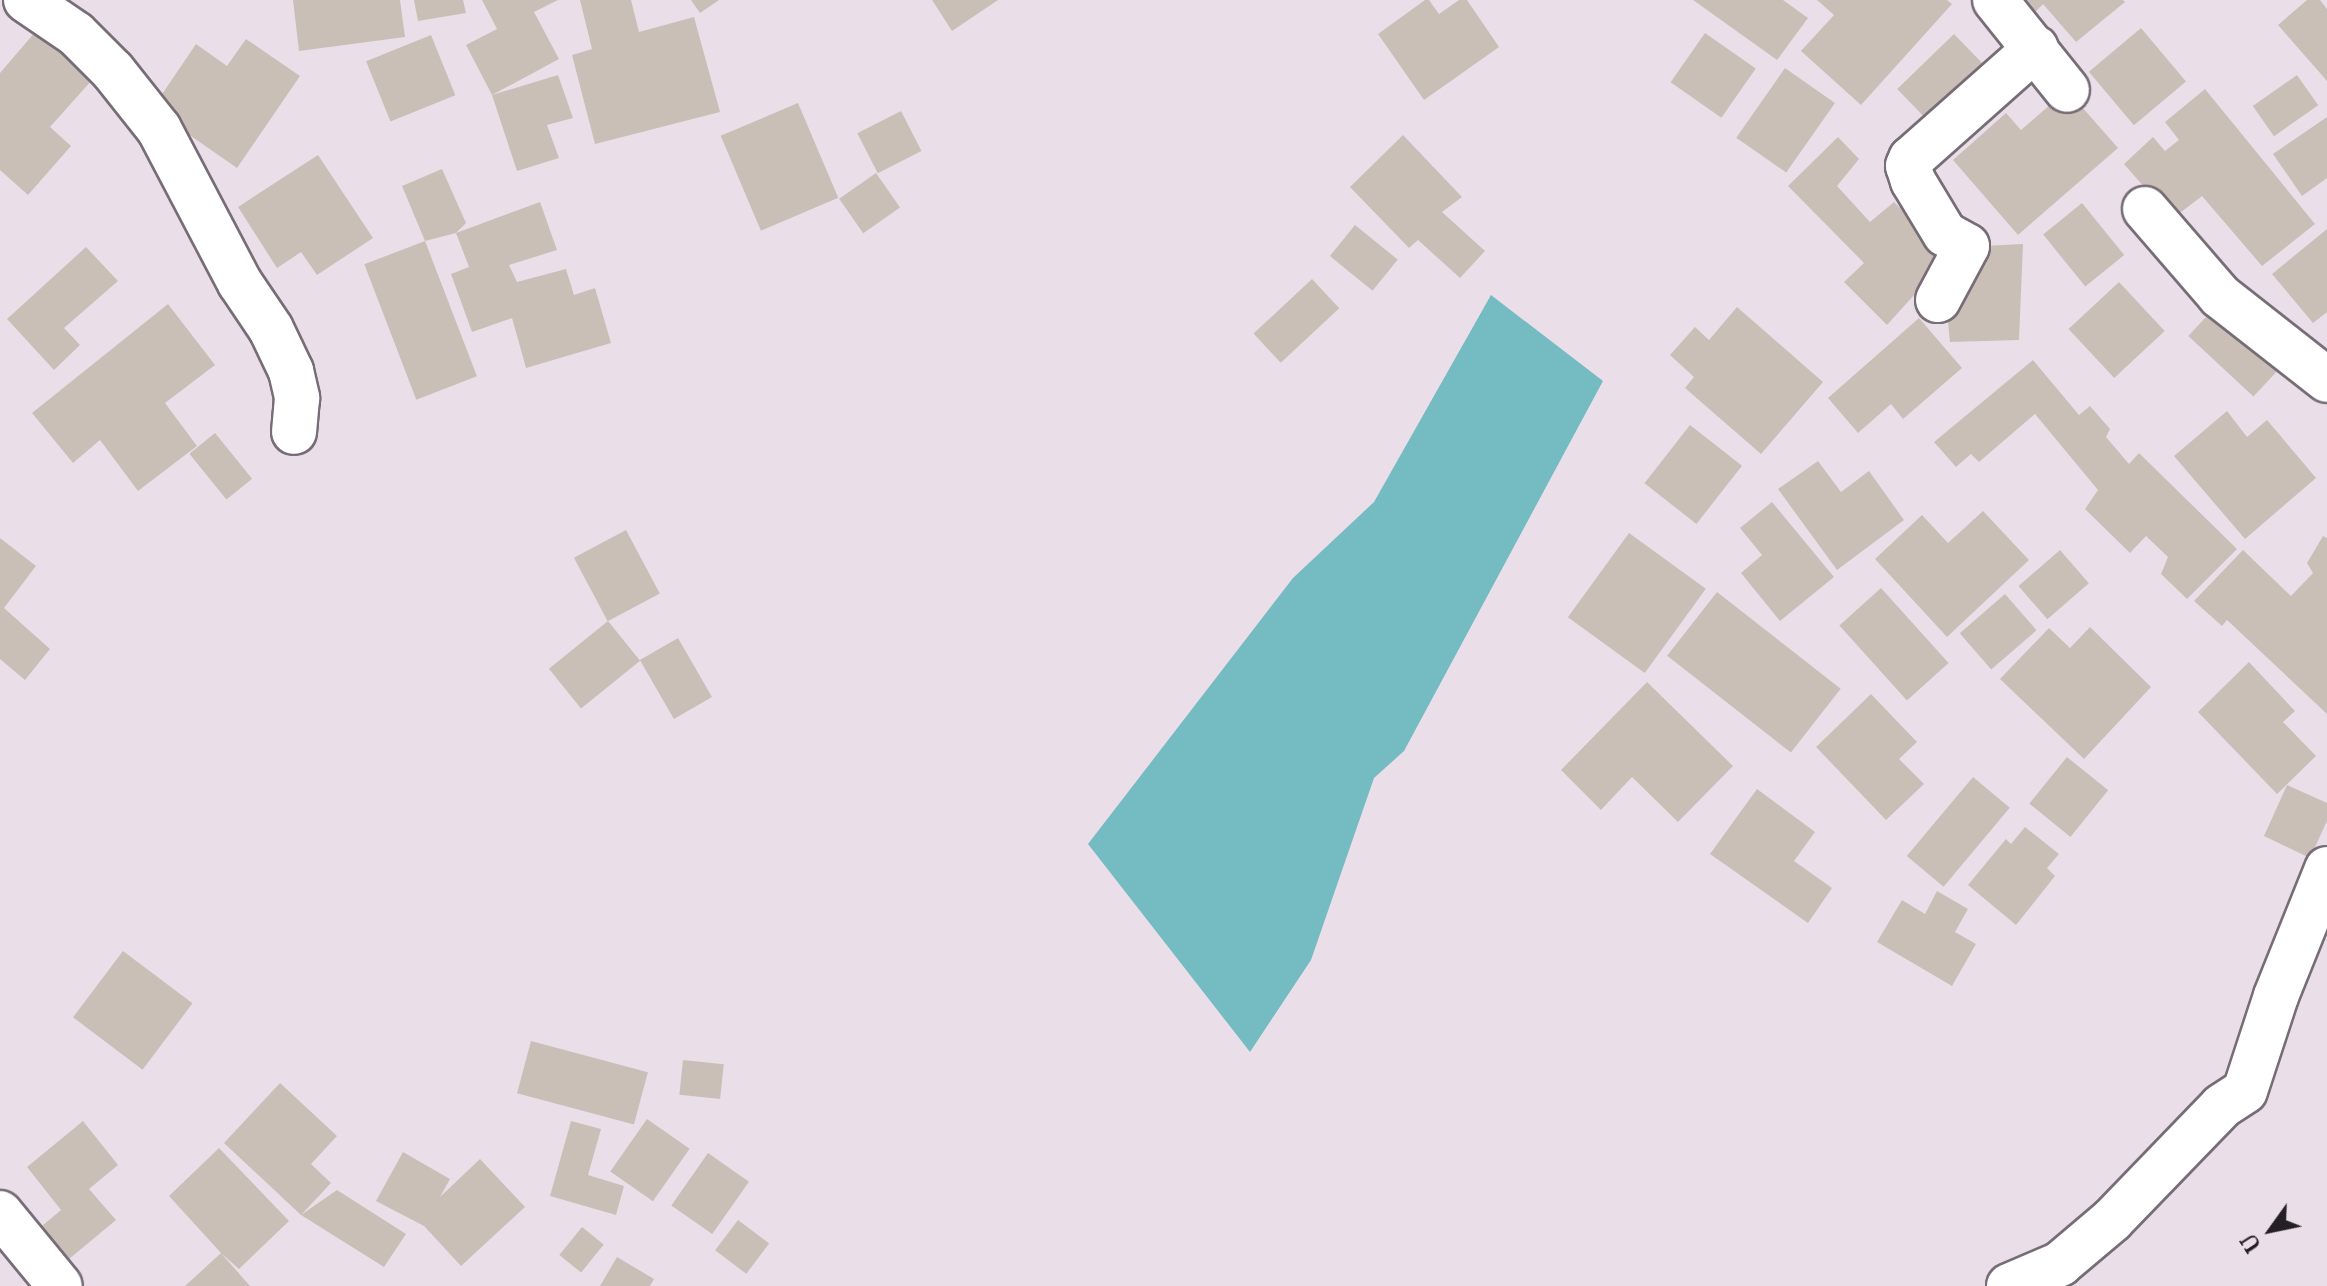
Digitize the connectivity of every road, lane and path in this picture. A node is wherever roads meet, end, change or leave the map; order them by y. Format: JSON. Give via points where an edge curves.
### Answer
{"nodes":[{"id":1,"x":11,"y":0,"type":"edge"},
{"id":2,"x":26,"y":0,"type":"edge"},
{"id":3,"x":1995,"y":0,"type":"edge"},
{"id":4,"x":0,"y":19,"type":"edge"},
{"id":5,"x":2036,"y":48,"type":"junction"},
{"id":6,"x":2067,"y":90,"type":"dead end"},
{"id":7,"x":2145,"y":209,"type":"dead end"},
{"id":8,"x":1938,"y":300,"type":"dead end"},
{"id":9,"x":2327,"y":380,"type":"edge"},
{"id":10,"x":294,"y":432,"type":"dead end"},
{"id":11,"x":2327,"y":869,"type":"edge"},
{"id":12,"x":0,"y":1213,"type":"edge"},
{"id":13,"x":60,"y":1286,"type":"edge"},
{"id":14,"x":2009,"y":1286,"type":"edge"}],
"edges":[{"from":1,"to":4,"type":"street"},
{"from":2,"to":10,"type":"street","via":[[76,34],[159,129],[291,371],[297,398]]},
{"from":3,"to":5,"type":"street"},
{"from":5,"to":6,"type":"street"},
{"from":5,"to":8,"type":"street","via":[[1908,166],[1945,234],[1967,246]]},
{"from":7,"to":9,"type":"street","via":[[2220,296]]},
{"from":11,"to":14,"type":"street","via":[[2245,1091],[2222,1106],[2112,1220],[2060,1264]]},
{"from":12,"to":13,"type":"street"}]}
